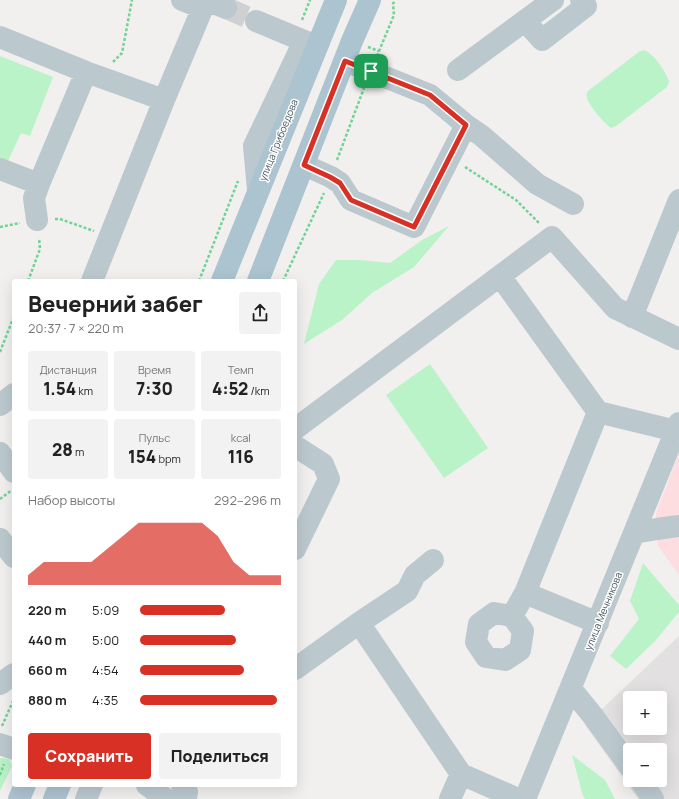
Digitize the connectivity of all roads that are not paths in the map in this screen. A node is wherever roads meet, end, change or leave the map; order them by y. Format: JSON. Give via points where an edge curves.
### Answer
{"nodes":[{"id":1,"x":182,"y":0,"type":"edge"},
{"id":2,"x":206,"y":0,"type":"edge"},
{"id":3,"x":336,"y":0,"type":"edge"},
{"id":4,"x":370,"y":0,"type":"edge"},
{"id":5,"x":553,"y":0,"type":"edge"},
{"id":6,"x":581,"y":0,"type":"edge"},
{"id":7,"x":226,"y":8,"type":"tunnel mouth"},
{"id":8,"x":525,"y":20,"type":"junction"},
{"id":9,"x":256,"y":21,"type":"tunnel mouth"},
{"id":10,"x":0,"y":37,"type":"edge"},
{"id":11,"x":311,"y":43,"type":"junction"},
{"id":12,"x":345,"y":61,"type":"junction"},
{"id":13,"x":458,"y":70,"type":"dead end"},
{"id":14,"x":92,"y":74,"type":"junction"},
{"id":15,"x":164,"y":100,"type":"junction"},
{"id":16,"x":466,"y":125,"type":"junction"},
{"id":17,"x":304,"y":165,"type":"junction"},
{"id":18,"x":0,"y":168,"type":"edge"},
{"id":19,"x":39,"y":184,"type":"junction"},
{"id":20,"x":679,"y":200,"type":"edge"},
{"id":21,"x":573,"y":204,"type":"dead end"},
{"id":22,"x":37,"y":220,"type":"road end"},
{"id":23,"x":500,"y":276,"type":"junction"},
{"id":24,"x":93,"y":279,"type":"edge"},
{"id":25,"x":223,"y":279,"type":"edge"},
{"id":26,"x":259,"y":279,"type":"edge"},
{"id":27,"x":632,"y":317,"type":"junction"},
{"id":28,"x":679,"y":339,"type":"edge"},
{"id":29,"x":12,"y":396,"type":"edge"},
{"id":30,"x":0,"y":405,"type":"edge"},
{"id":31,"x":598,"y":412,"type":"junction"},
{"id":32,"x":677,"y":427,"type":"edge"},
{"id":33,"x":297,"y":428,"type":"edge"},
{"id":34,"x":297,"y":447,"type":"edge"},
{"id":35,"x":0,"y":453,"type":"edge"},
{"id":36,"x":12,"y":469,"type":"edge"},
{"id":37,"x":679,"y":526,"type":"edge"},
{"id":38,"x":634,"y":534,"type":"junction"},
{"id":39,"x":0,"y":539,"type":"edge"},
{"id":40,"x":297,"y":546,"type":"edge"},
{"id":41,"x":12,"y":554,"type":"edge"},
{"id":42,"x":433,"y":560,"type":"dead end"},
{"id":43,"x":525,"y":592,"type":"junction"},
{"id":44,"x":512,"y":616,"type":"dead end"},
{"id":45,"x":359,"y":623,"type":"junction"},
{"id":46,"x":598,"y":623,"type":"junction"},
{"id":47,"x":297,"y":668,"type":"edge"},
{"id":48,"x":12,"y":675,"type":"edge"},
{"id":49,"x":0,"y":684,"type":"edge"},
{"id":50,"x":571,"y":689,"type":"junction"},
{"id":51,"x":0,"y":744,"type":"edge"},
{"id":52,"x":12,"y":748,"type":"edge"},
{"id":53,"x":623,"y":757,"type":"edge"},
{"id":54,"x":461,"y":774,"type":"junction"},
{"id":55,"x":24,"y":787,"type":"edge"},
{"id":56,"x":59,"y":787,"type":"edge"},
{"id":57,"x":91,"y":787,"type":"edge"},
{"id":58,"x":150,"y":787,"type":"edge"},
{"id":59,"x":183,"y":787,"type":"edge"},
{"id":60,"x":645,"y":787,"type":"edge"},
{"id":61,"x":19,"y":799,"type":"edge"},
{"id":62,"x":54,"y":799,"type":"edge"},
{"id":63,"x":86,"y":799,"type":"edge"},
{"id":64,"x":166,"y":799,"type":"edge"},
{"id":65,"x":186,"y":799,"type":"edge"},
{"id":66,"x":450,"y":799,"type":"edge"},
{"id":67,"x":518,"y":799,"type":"edge"},
{"id":68,"x":525,"y":799,"type":"edge"},
{"id":69,"x":653,"y":799,"type":"edge"}],
"edges":[{"from":1,"to":2,"type":"street","via":[[195,5]]},
{"from":2,"to":7,"type":"street"},
{"from":2,"to":15,"type":"street"},
{"from":3,"to":11,"type":"main road","name":"улица Грибоедова"},
{"from":4,"to":12,"type":"main road"},
{"from":5,"to":8,"type":"street"},
{"from":6,"to":8,"type":"street","via":[[586,6],[542,40]]},
{"from":8,"to":13,"type":"street"},
{"from":9,"to":11,"type":"street"},
{"from":10,"to":14,"type":"street"},
{"from":11,"to":25,"type":"main road","name":"улица Грибоедова"},
{"from":12,"to":16,"type":"street","via":[[430,95]]},
{"from":12,"to":17,"type":"main road"},
{"from":14,"to":15,"type":"street"},
{"from":14,"to":19,"type":"street"},
{"from":15,"to":24,"type":"street"},
{"from":16,"to":17,"type":"street","via":[[414,227],[351,200],[340,183]]},
{"from":16,"to":21,"type":"street","via":[[537,184]]},
{"from":17,"to":26,"type":"main road"},
{"from":18,"to":19,"type":"street"},
{"from":19,"to":22,"type":"street","via":[[34,198]]},
{"from":20,"to":27,"type":"street"},
{"from":23,"to":27,"type":"street","via":[[552,237],[615,308]]},
{"from":23,"to":31,"type":"street"},
{"from":23,"to":33,"type":"street"},
{"from":27,"to":28,"type":"street"},
{"from":29,"to":30,"type":"street"},
{"from":31,"to":32,"type":"street"},
{"from":31,"to":43,"type":"street"},
{"from":32,"to":38,"type":"street","name":"улица Мечникова"},
{"from":34,"to":40,"type":"street","via":[[323,464],[329,479]]},
{"from":35,"to":36,"type":"street"},
{"from":37,"to":38,"type":"street"},
{"from":38,"to":46,"type":"street","name":"улица Мечникова"},
{"from":39,"to":41,"type":"street"},
{"from":42,"to":45,"type":"street","via":[[415,575],[407,591]]},
{"from":43,"to":44,"type":"street"},
{"from":43,"to":46,"type":"street"},
{"from":45,"to":47,"type":"street"},
{"from":45,"to":54,"type":"street"},
{"from":46,"to":50,"type":"street","name":"улица Мечникова"},
{"from":48,"to":49,"type":"street"},
{"from":50,"to":53,"type":"street"},
{"from":50,"to":68,"type":"street","name":"улица Мечникова"},
{"from":51,"to":52,"type":"street"},
{"from":54,"to":66,"type":"street"},
{"from":54,"to":67,"type":"street"},
{"from":55,"to":61,"type":"main road"},
{"from":56,"to":62,"type":"main road"},
{"from":57,"to":63,"type":"street"},
{"from":58,"to":64,"type":"street"},
{"from":59,"to":65,"type":"street","via":[[187,792]]},
{"from":60,"to":69,"type":"street"}]}
